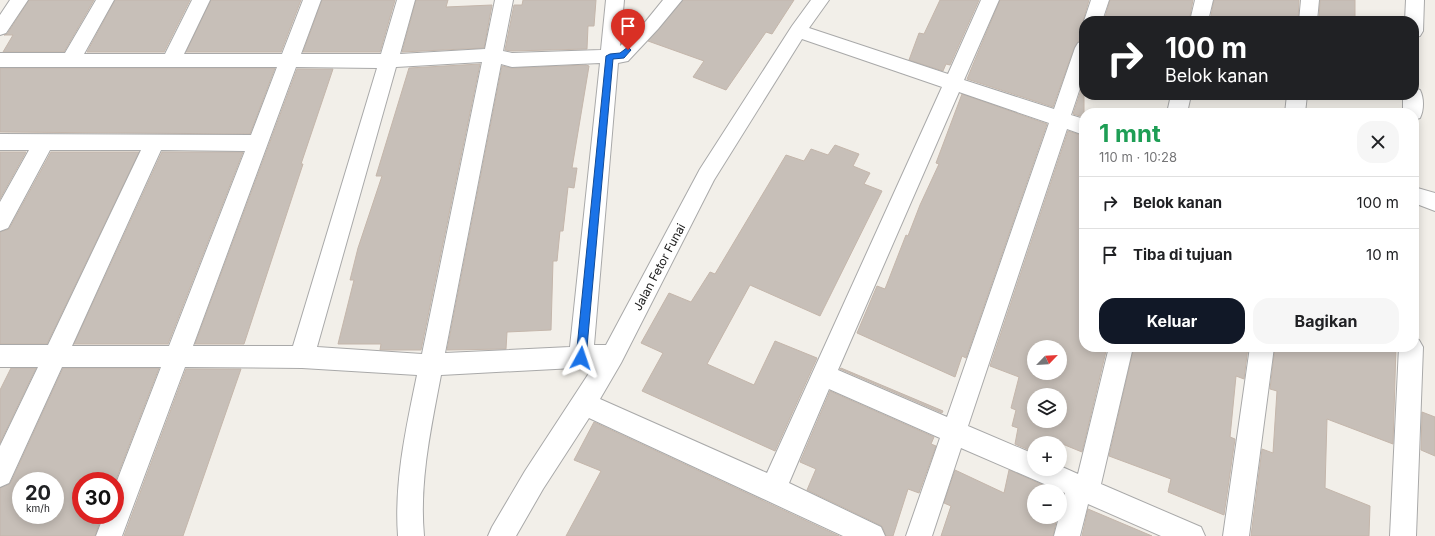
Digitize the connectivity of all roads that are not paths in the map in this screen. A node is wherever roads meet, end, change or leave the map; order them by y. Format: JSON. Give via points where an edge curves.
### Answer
{"nodes":[{"id":1,"x":19,"y":0,"type":"edge"},
{"id":2,"x":105,"y":0,"type":"edge"},
{"id":3,"x":201,"y":0,"type":"edge"},
{"id":4,"x":312,"y":0,"type":"edge"},
{"id":5,"x":406,"y":0,"type":"edge"},
{"id":6,"x":504,"y":0,"type":"edge"},
{"id":7,"x":615,"y":0,"type":"edge"},
{"id":8,"x":673,"y":0,"type":"edge"},
{"id":9,"x":820,"y":0,"type":"edge"},
{"id":10,"x":990,"y":0,"type":"edge"},
{"id":11,"x":1100,"y":0,"type":"edge"},
{"id":12,"x":1204,"y":0,"type":"edge"},
{"id":13,"x":1310,"y":0,"type":"edge"},
{"id":14,"x":1415,"y":0,"type":"edge"},
{"id":15,"x":1095,"y":16,"type":"edge"},
{"id":16,"x":1200,"y":16,"type":"edge"},
{"id":17,"x":1308,"y":16,"type":"edge"},
{"id":18,"x":1414,"y":16,"type":"edge"},
{"id":19,"x":0,"y":29,"type":"edge"},
{"id":20,"x":798,"y":31,"type":"junction"},
{"id":21,"x":493,"y":55,"type":"junction"},
{"id":22,"x":610,"y":56,"type":"junction"},
{"id":23,"x":0,"y":60,"type":"edge"},
{"id":24,"x":71,"y":60,"type":"junction"},
{"id":25,"x":172,"y":60,"type":"junction"},
{"id":26,"x":290,"y":60,"type":"junction"},
{"id":27,"x":388,"y":61,"type":"junction"},
{"id":28,"x":1079,"y":63,"type":"edge"},
{"id":29,"x":953,"y":83,"type":"junction"},
{"id":30,"x":1060,"y":119,"type":"junction"},
{"id":31,"x":1079,"y":125,"type":"edge"},
{"id":32,"x":0,"y":142,"type":"edge"},
{"id":33,"x":44,"y":142,"type":"junction"},
{"id":34,"x":155,"y":142,"type":"junction"},
{"id":35,"x":258,"y":142,"type":"junction"},
{"id":36,"x":1419,"y":197,"type":"edge"},
{"id":37,"x":1435,"y":202,"type":"edge"},
{"id":38,"x":0,"y":222,"type":"edge"},
{"id":39,"x":1120,"y":352,"type":"edge"},
{"id":40,"x":1261,"y":352,"type":"edge"},
{"id":41,"x":1411,"y":352,"type":"edge"},
{"id":42,"x":613,"y":355,"type":"junction"},
{"id":43,"x":0,"y":356,"type":"edge"},
{"id":44,"x":55,"y":356,"type":"junction"},
{"id":45,"x":178,"y":356,"type":"junction"},
{"id":46,"x":302,"y":357,"type":"junction"},
{"id":47,"x":581,"y":358,"type":"junction"},
{"id":48,"x":431,"y":365,"type":"junction"},
{"id":49,"x":823,"y":375,"type":"junction"},
{"id":50,"x":584,"y":404,"type":"junction"},
{"id":51,"x":954,"y":433,"type":"junction"},
{"id":52,"x":1027,"y":464,"type":"edge"},
{"id":53,"x":0,"y":474,"type":"edge"},
{"id":54,"x":1054,"y":476,"type":"edge"},
{"id":55,"x":773,"y":489,"type":"junction"},
{"id":56,"x":1083,"y":489,"type":"junction"},
{"id":57,"x":109,"y":536,"type":"edge"},
{"id":58,"x":411,"y":536,"type":"edge"},
{"id":59,"x":501,"y":536,"type":"edge"},
{"id":60,"x":872,"y":536,"type":"edge"},
{"id":61,"x":919,"y":536,"type":"edge"},
{"id":62,"x":1067,"y":536,"type":"edge"},
{"id":63,"x":1192,"y":536,"type":"edge"},
{"id":64,"x":1236,"y":536,"type":"edge"},
{"id":65,"x":1403,"y":536,"type":"edge"}],
"edges":[{"from":1,"to":19,"type":"street"},
{"from":2,"to":24,"type":"street"},
{"from":3,"to":25,"type":"street"},
{"from":4,"to":26,"type":"street"},
{"from":5,"to":27,"type":"street"},
{"from":6,"to":21,"type":"street"},
{"from":7,"to":22,"type":"street"},
{"from":8,"to":22,"type":"street","via":[[622,56]]},
{"from":9,"to":20,"type":"street","name":"Jalan Fetor Funai"},
{"from":10,"to":29,"type":"street"},
{"from":11,"to":15,"type":"street"},
{"from":12,"to":16,"type":"street"},
{"from":13,"to":17,"type":"street"},
{"from":14,"to":18,"type":"street"},
{"from":20,"to":29,"type":"street"},
{"from":20,"to":42,"type":"street","name":"Jalan Fetor Funai","via":[[707,175]]},
{"from":21,"to":22,"type":"street","via":[[512,60]]},
{"from":21,"to":27,"type":"street"},
{"from":21,"to":48,"type":"street"},
{"from":22,"to":47,"type":"street"},
{"from":23,"to":24,"type":"street"},
{"from":24,"to":25,"type":"street"},
{"from":25,"to":26,"type":"street"},
{"from":26,"to":27,"type":"street"},
{"from":26,"to":35,"type":"street"},
{"from":27,"to":46,"type":"street"},
{"from":28,"to":30,"type":"street"},
{"from":29,"to":30,"type":"street"},
{"from":29,"to":49,"type":"street"},
{"from":30,"to":31,"type":"street"},
{"from":30,"to":51,"type":"street"},
{"from":32,"to":33,"type":"street"},
{"from":33,"to":34,"type":"street"},
{"from":33,"to":38,"type":"street"},
{"from":34,"to":35,"type":"street"},
{"from":34,"to":44,"type":"street"},
{"from":35,"to":45,"type":"street"},
{"from":36,"to":37,"type":"street"},
{"from":39,"to":56,"type":"street"},
{"from":40,"to":64,"type":"street"},
{"from":41,"to":65,"type":"street"},
{"from":42,"to":47,"type":"street"},
{"from":42,"to":50,"type":"street","name":"Jalan Fetor Funai"},
{"from":43,"to":44,"type":"street"},
{"from":44,"to":45,"type":"street"},
{"from":44,"to":53,"type":"street"},
{"from":45,"to":46,"type":"street"},
{"from":45,"to":57,"type":"street"},
{"from":46,"to":48,"type":"street"},
{"from":47,"to":48,"type":"street"},
{"from":48,"to":58,"type":"street","via":[[416,441],[409,512]]},
{"from":49,"to":51,"type":"street"},
{"from":49,"to":55,"type":"street"},
{"from":50,"to":55,"type":"street"},
{"from":50,"to":59,"type":"street","name":"Jalan Fetor Funai"},
{"from":51,"to":52,"type":"street"},
{"from":51,"to":61,"type":"street"},
{"from":54,"to":56,"type":"street"},
{"from":55,"to":60,"type":"street"},
{"from":56,"to":62,"type":"street"},
{"from":56,"to":63,"type":"street"}]}
